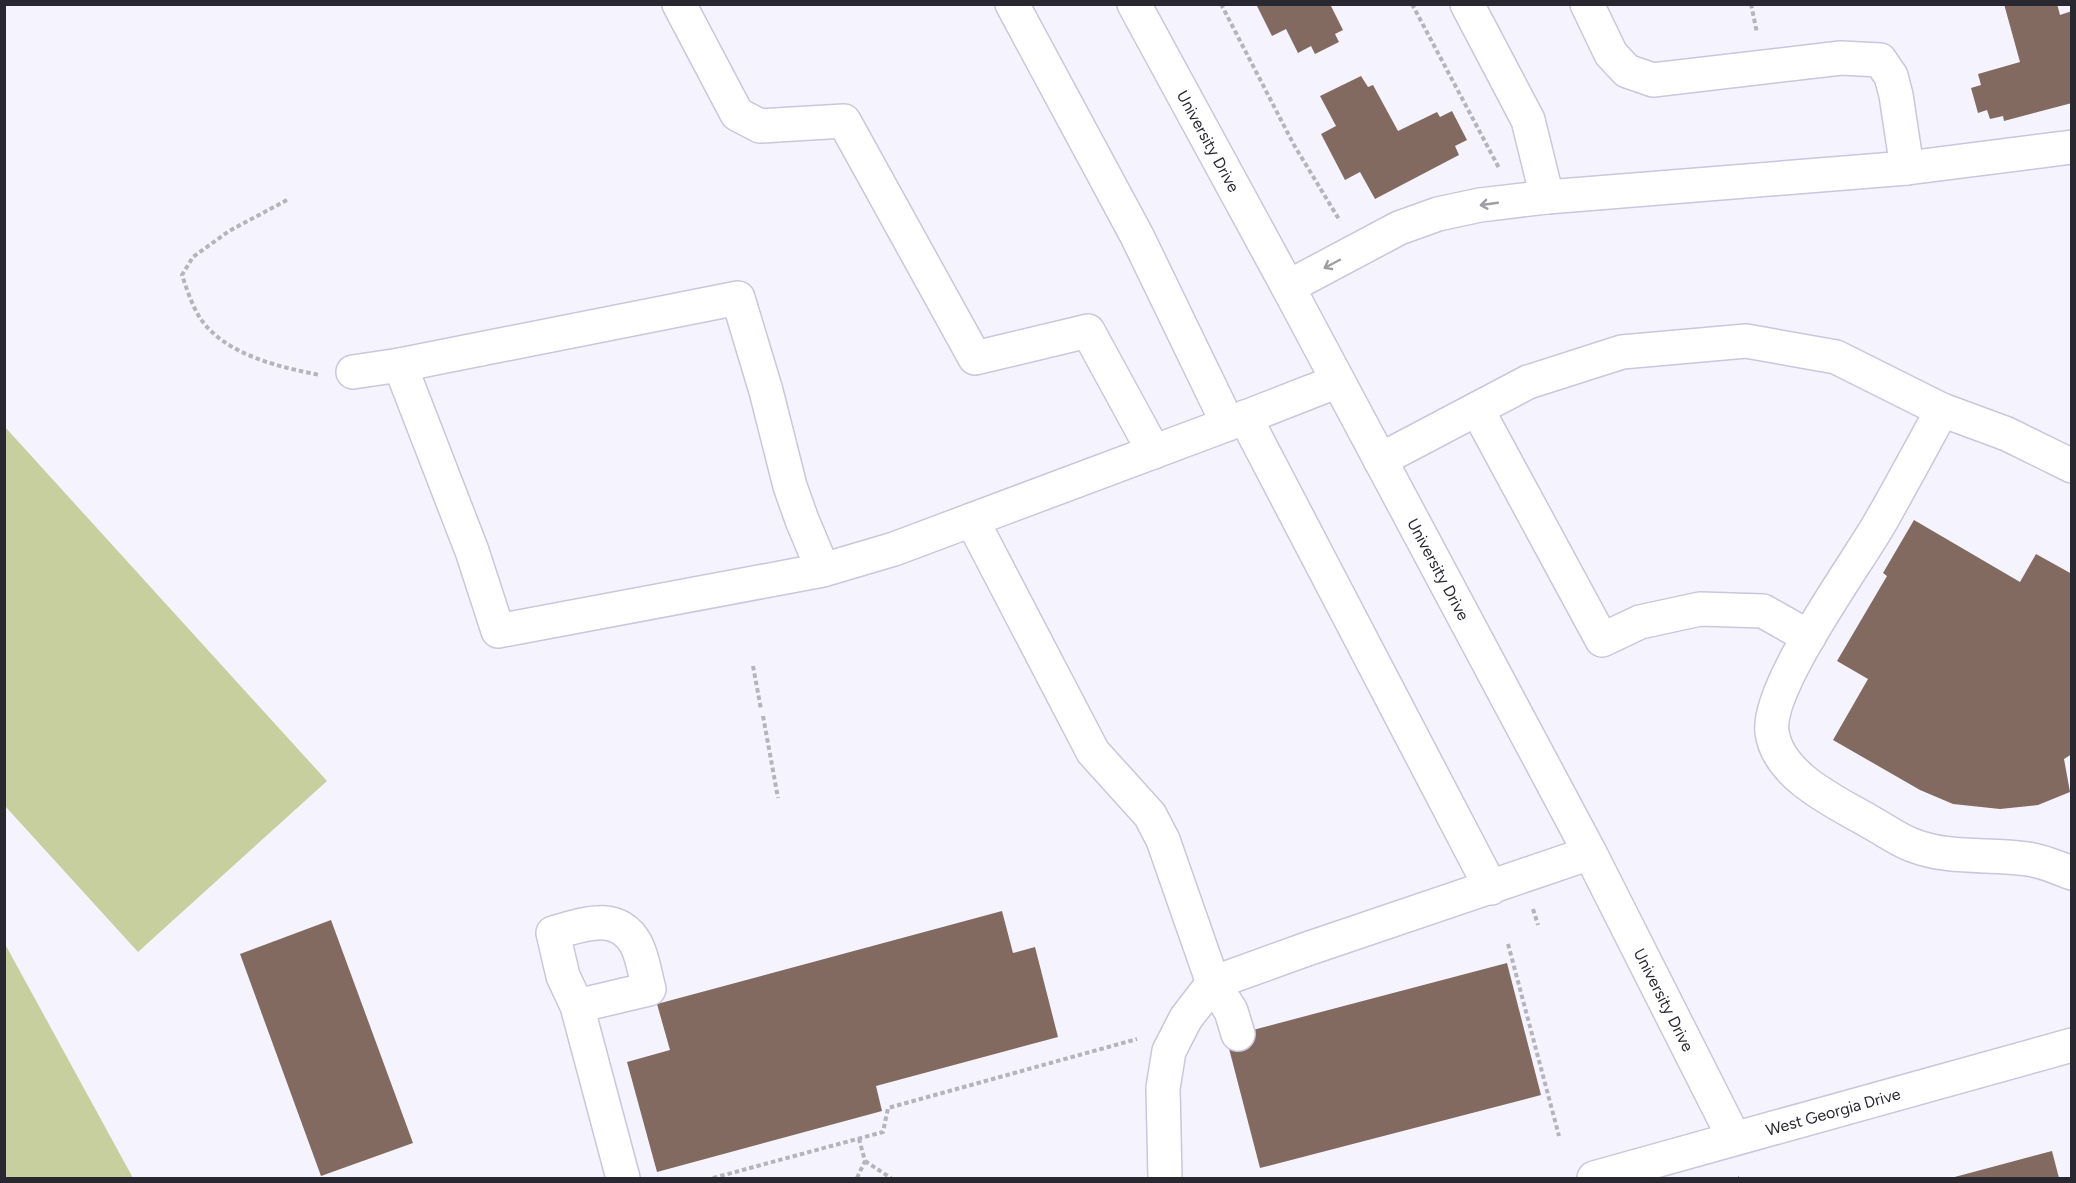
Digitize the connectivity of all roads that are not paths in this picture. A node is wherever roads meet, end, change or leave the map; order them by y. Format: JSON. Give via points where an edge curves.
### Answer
{"nodes":[{"id":1,"x":679,"y":4,"type":"edge"},
{"id":2,"x":1012,"y":4,"type":"edge"},
{"id":3,"x":1134,"y":4,"type":"edge"},
{"id":4,"x":1467,"y":4,"type":"edge"},
{"id":5,"x":1587,"y":4,"type":"edge"},
{"id":6,"x":2072,"y":147,"type":"edge"},
{"id":7,"x":1907,"y":168,"type":"junction"},
{"id":8,"x":1547,"y":196,"type":"junction"},
{"id":9,"x":1288,"y":287,"type":"junction"},
{"id":10,"x":400,"y":365,"type":"junction"},
{"id":11,"x":353,"y":372,"type":"road end"},
{"id":12,"x":1338,"y":381,"type":"junction"},
{"id":13,"x":1477,"y":409,"type":"junction"},
{"id":14,"x":1942,"y":410,"type":"junction"},
{"id":15,"x":1237,"y":421,"type":"junction"},
{"id":16,"x":1154,"y":452,"type":"junction"},
{"id":17,"x":1380,"y":460,"type":"junction"},
{"id":18,"x":2072,"y":466,"type":"edge"},
{"id":19,"x":972,"y":520,"type":"junction"},
{"id":20,"x":823,"y":570,"type":"junction"},
{"id":21,"x":1809,"y":637,"type":"junction"},
{"id":22,"x":1590,"y":853,"type":"junction"},
{"id":23,"x":2072,"y":873,"type":"edge"},
{"id":24,"x":1491,"y":888,"type":"junction"},
{"id":25,"x":1213,"y":983,"type":"junction"},
{"id":26,"x":577,"y":1006,"type":"dead end"},
{"id":27,"x":1238,"y":1034,"type":"dead end"},
{"id":28,"x":2072,"y":1045,"type":"edge"},
{"id":29,"x":1734,"y":1138,"type":"junction"},
{"id":30,"x":623,"y":1179,"type":"edge"},
{"id":31,"x":1165,"y":1179,"type":"edge"},
{"id":32,"x":1594,"y":1179,"type":"edge"}],
"edges":[{"from":1,"to":16,"type":"street","via":[[737,114],[760,126],[844,121],[975,358],[1088,331]]},
{"from":2,"to":15,"type":"street"},
{"from":3,"to":9,"type":"street","name":"University Drive"},
{"from":4,"to":8,"type":"street","via":[[1528,120]]},
{"from":5,"to":7,"type":"street","via":[[1611,54],[1627,71],[1653,80],[1841,58],[1880,60],[1891,76],[1896,95]]},
{"from":6,"to":7,"type":"street"},
{"from":7,"to":8,"type":"street"},
{"from":8,"to":9,"type":"street","one_way":true,"via":[[1438,214],[1399,228]]},
{"from":9,"to":12,"type":"street","name":"University Drive"},
{"from":10,"to":11,"type":"street"},
{"from":10,"to":20,"type":"street","via":[[472,551],[498,632]]},
{"from":10,"to":20,"type":"street","via":[[738,298],[790,486]]},
{"from":12,"to":15,"type":"street"},
{"from":12,"to":17,"type":"street","name":"University Drive"},
{"from":13,"to":14,"type":"street","via":[[1528,382],[1622,351],[1746,341],[1836,357]]},
{"from":13,"to":17,"type":"street"},
{"from":13,"to":21,"type":"street","via":[[1602,640],[1640,622],[1700,609],[1763,611]]},
{"from":14,"to":18,"type":"street","via":[[2007,434]]},
{"from":14,"to":21,"type":"street","via":[[1881,522]]},
{"from":15,"to":16,"type":"street"},
{"from":15,"to":24,"type":"street"},
{"from":16,"to":19,"type":"street"},
{"from":17,"to":22,"type":"street","name":"University Drive"},
{"from":19,"to":20,"type":"street"},
{"from":19,"to":25,"type":"street","via":[[1093,752],[1150,815],[1163,840]]},
{"from":21,"to":23,"type":"street","via":[[1779,691],[1772,713],[1778,751],[1792,770],[1818,792],[1911,845],[1946,854],[2029,859]]},
{"from":22,"to":24,"type":"street"},
{"from":22,"to":29,"type":"street","name":"University Drive"},
{"from":24,"to":25,"type":"street"},
{"from":25,"to":27,"type":"street","via":[[1231,1011]]},
{"from":25,"to":31,"type":"street","via":[[1186,1018],[1169,1051],[1163,1088]]},
{"from":26,"to":30,"type":"street"},
{"from":28,"to":29,"type":"street","name":"West Georgia Drive"},
{"from":29,"to":32,"type":"street","name":"West Georgia Drive"}]}
